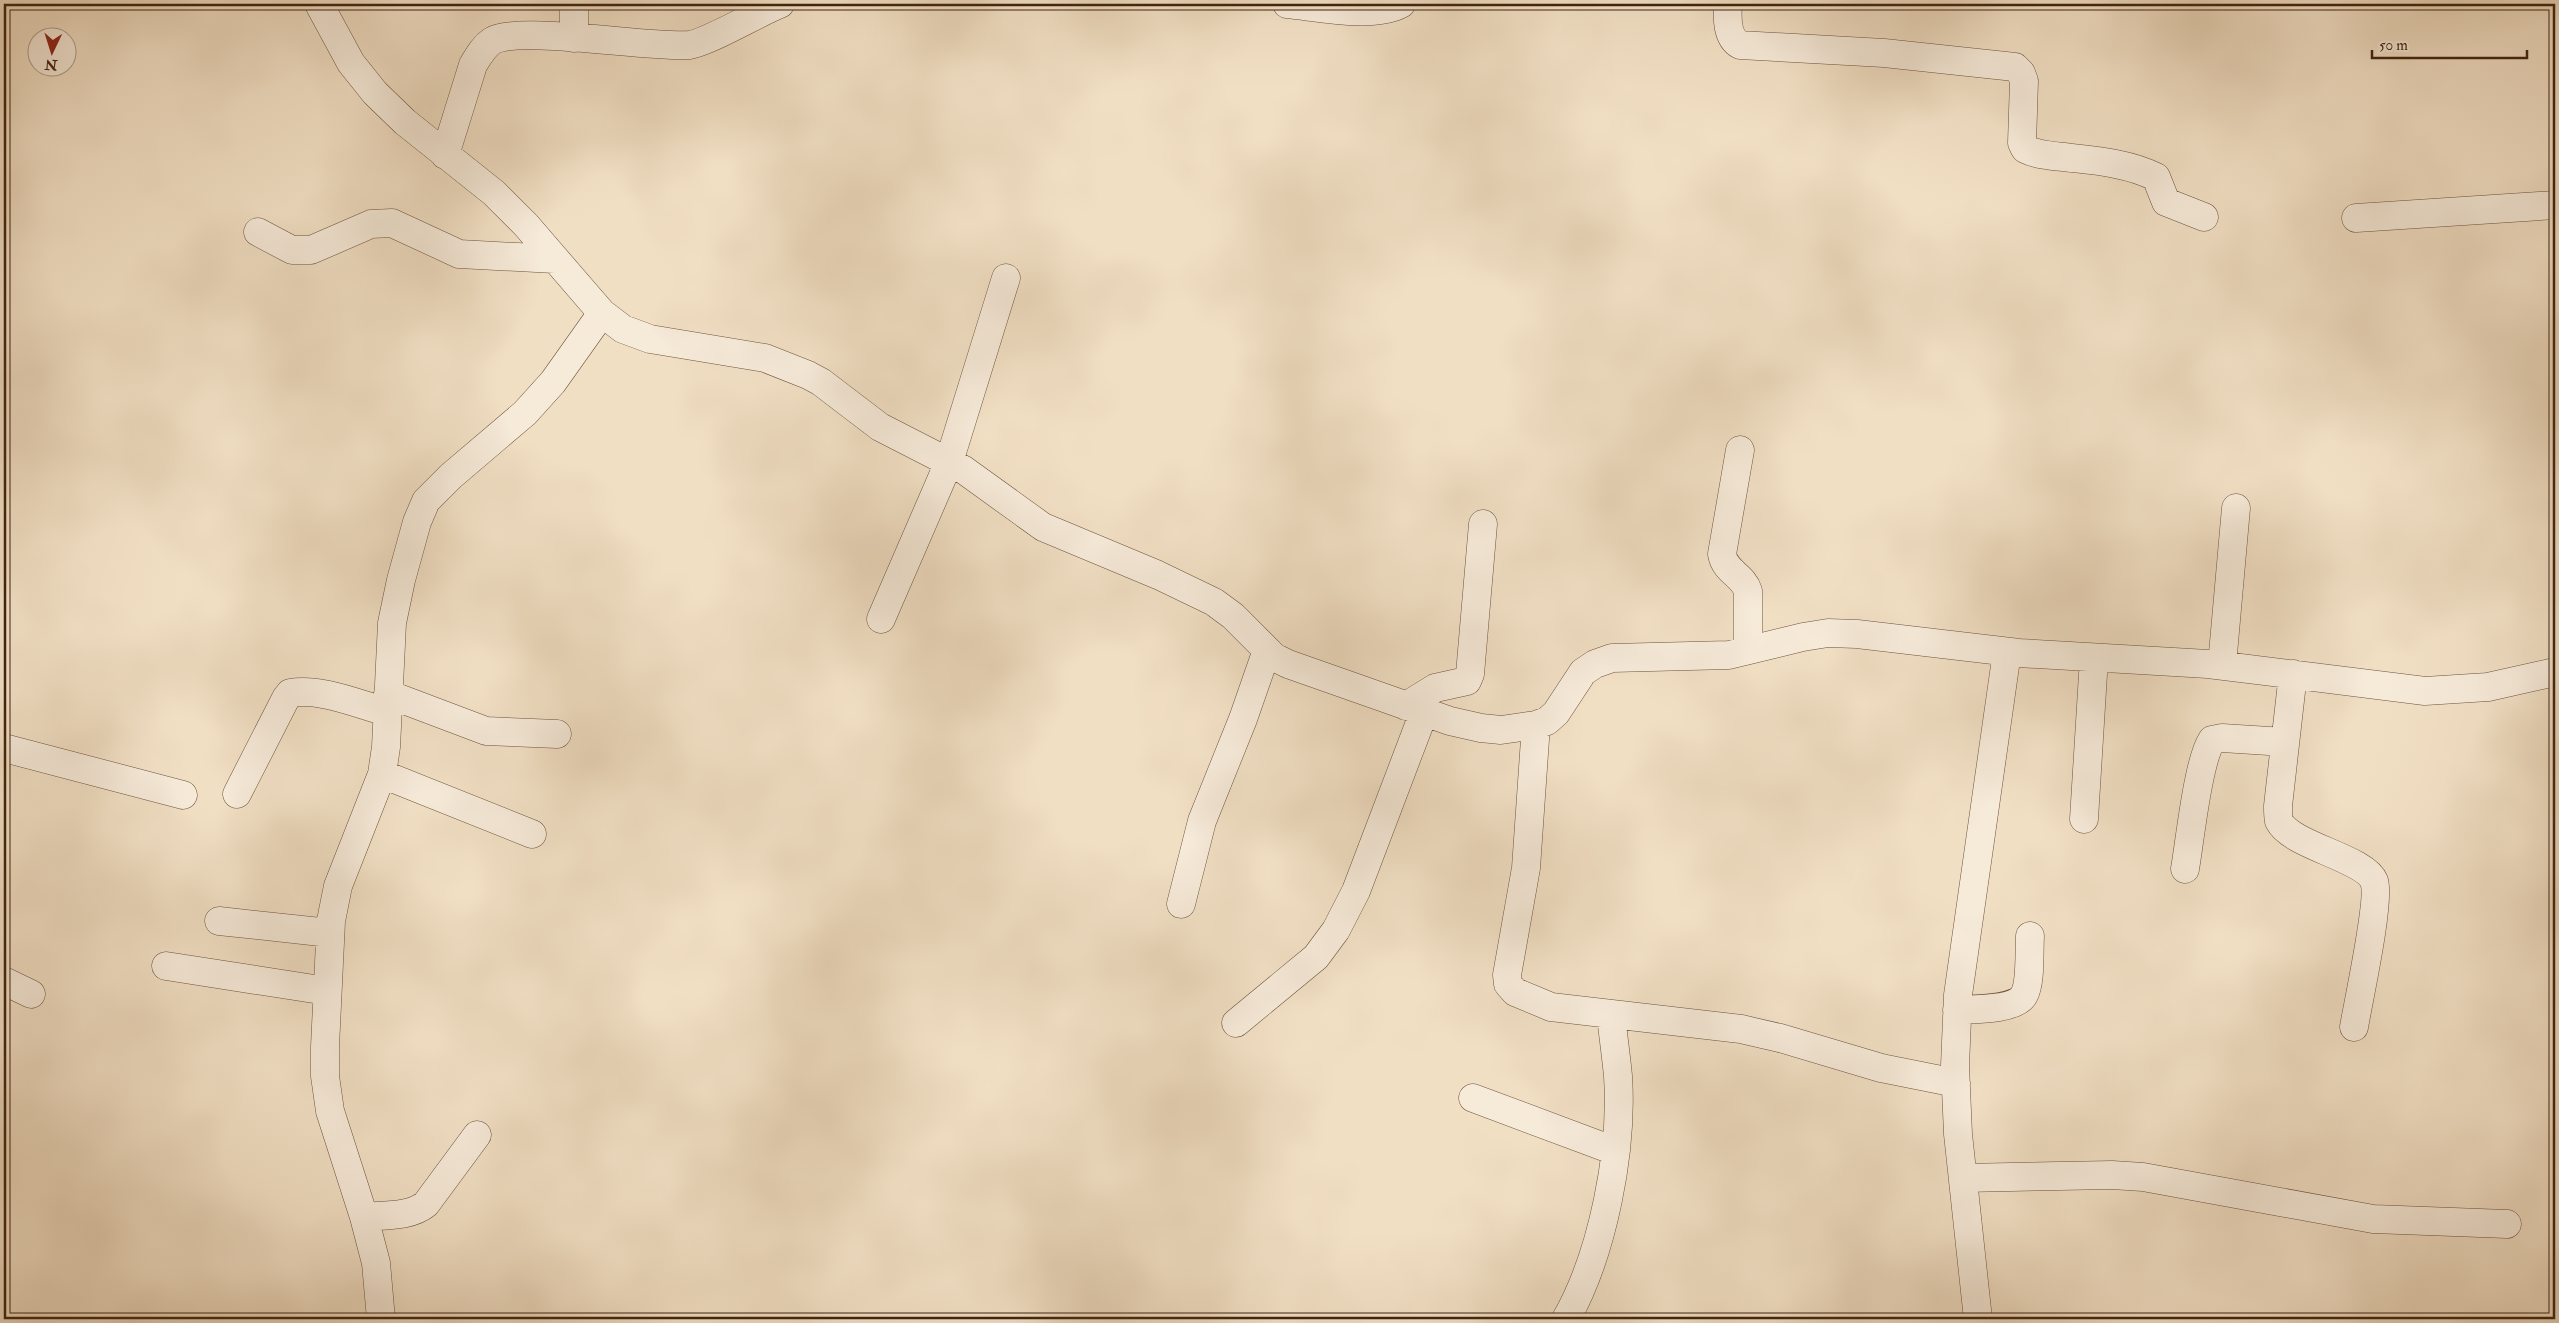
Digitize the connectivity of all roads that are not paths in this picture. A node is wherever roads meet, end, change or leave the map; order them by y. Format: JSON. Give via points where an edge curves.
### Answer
{"nodes":[{"id":1,"x":319,"y":4,"type":"edge"},
{"id":2,"x":574,"y":4,"type":"edge"},
{"id":3,"x":780,"y":4,"type":"edge"},
{"id":4,"x":1287,"y":4,"type":"edge"},
{"id":5,"x":1401,"y":4,"type":"edge"},
{"id":6,"x":1728,"y":4,"type":"edge"},
{"id":7,"x":574,"y":38,"type":"junction"},
{"id":8,"x":445,"y":155,"type":"junction"},
{"id":9,"x":2555,"y":205,"type":"edge"},
{"id":10,"x":2204,"y":217,"type":"dead end"},
{"id":11,"x":2356,"y":218,"type":"dead end"},
{"id":12,"x":258,"y":232,"type":"dead end"},
{"id":13,"x":555,"y":258,"type":"junction"},
{"id":14,"x":1006,"y":278,"type":"dead end"},
{"id":15,"x":602,"y":313,"type":"junction"},
{"id":16,"x":1740,"y":450,"type":"dead end"},
{"id":17,"x":949,"y":462,"type":"junction"},
{"id":18,"x":2236,"y":508,"type":"dead end"},
{"id":19,"x":1483,"y":524,"type":"dead end"},
{"id":20,"x":881,"y":620,"type":"dead end"},
{"id":21,"x":1267,"y":650,"type":"junction"},
{"id":22,"x":1748,"y":650,"type":"junction"},
{"id":23,"x":2007,"y":652,"type":"junction"},
{"id":24,"x":2094,"y":658,"type":"junction"},
{"id":25,"x":2222,"y":665,"type":"junction"},
{"id":26,"x":2555,"y":672,"type":"edge"},
{"id":27,"x":2293,"y":674,"type":"junction"},
{"id":28,"x":388,"y":703,"type":"junction"},
{"id":29,"x":1415,"y":709,"type":"junction"},
{"id":30,"x":1536,"y":725,"type":"junction"},
{"id":31,"x":557,"y":734,"type":"dead end"},
{"id":32,"x":2286,"y":742,"type":"junction"},
{"id":33,"x":4,"y":748,"type":"edge"},
{"id":34,"x":382,"y":774,"type":"junction"},
{"id":35,"x":237,"y":794,"type":"dead end"},
{"id":36,"x":183,"y":795,"type":"dead end"},
{"id":37,"x":2084,"y":819,"type":"dead end"},
{"id":38,"x":532,"y":834,"type":"dead end"},
{"id":39,"x":2185,"y":868,"type":"dead end"},
{"id":40,"x":1181,"y":904,"type":"dead end"},
{"id":41,"x":219,"y":921,"type":"dead end"},
{"id":42,"x":330,"y":933,"type":"junction"},
{"id":43,"x":2030,"y":936,"type":"dead end"},
{"id":44,"x":166,"y":966,"type":"dead end"},
{"id":45,"x":4,"y":981,"type":"edge"},
{"id":46,"x":327,"y":991,"type":"junction"},
{"id":47,"x":31,"y":994,"type":"dead end"},
{"id":48,"x":1957,"y":1010,"type":"junction"},
{"id":49,"x":1611,"y":1015,"type":"junction"},
{"id":50,"x":1236,"y":1023,"type":"dead end"},
{"id":51,"x":2354,"y":1027,"type":"dead end"},
{"id":52,"x":1956,"y":1082,"type":"junction"},
{"id":53,"x":1473,"y":1098,"type":"dead end"},
{"id":54,"x":477,"y":1135,"type":"dead end"},
{"id":55,"x":1614,"y":1151,"type":"junction"},
{"id":56,"x":1963,"y":1178,"type":"junction"},
{"id":57,"x":364,"y":1217,"type":"junction"},
{"id":58,"x":2507,"y":1224,"type":"dead end"},
{"id":59,"x":381,"y":1319,"type":"edge"},
{"id":60,"x":1566,"y":1319,"type":"edge"},
{"id":61,"x":1978,"y":1319,"type":"edge"}],
"edges":[{"from":1,"to":8,"type":"street","via":[[351,63],[375,93]]},
{"from":2,"to":7,"type":"street"},
{"from":3,"to":7,"type":"street","via":[[692,45]]},
{"from":4,"to":5,"type":"street","via":[[1362,10],[1382,10]]},
{"from":6,"to":10,"type":"street","via":[[1731,34],[1740,46],[1884,53],[2015,68],[2024,81],[2022,143],[2025,149],[2105,161],[2147,172],[2156,176],[2166,202]]},
{"from":7,"to":8,"type":"street","via":[[506,36],[492,41],[473,65]]},
{"from":8,"to":13,"type":"street","via":[[494,193]]},
{"from":9,"to":11,"type":"street"},
{"from":12,"to":13,"type":"street","via":[[292,250],[311,250],[371,224],[392,223],[459,254]]},
{"from":13,"to":15,"type":"street"},
{"from":14,"to":17,"type":"street"},
{"from":15,"to":17,"type":"street","via":[[623,329],[650,339],[765,358],[808,375],[880,427]]},
{"from":15,"to":28,"type":"street","via":[[531,407],[426,501],[417,522],[392,623]]},
{"from":16,"to":22,"type":"street","via":[[1722,554],[1724,563],[1746,584],[1748,591]]},
{"from":17,"to":20,"type":"street"},
{"from":17,"to":21,"type":"street","via":[[1056,534],[1158,575],[1214,602]]},
{"from":18,"to":25,"type":"street"},
{"from":19,"to":29,"type":"street","via":[[1470,674],[1467,681],[1435,688]]},
{"from":21,"to":29,"type":"street","via":[[1288,664]]},
{"from":21,"to":40,"type":"street","via":[[1202,821]]},
{"from":22,"to":23,"type":"street","via":[[1828,633]]},
{"from":22,"to":30,"type":"street","via":[[1705,657],[1626,656],[1604,660],[1583,672],[1556,713]]},
{"from":23,"to":24,"type":"street"},
{"from":23,"to":48,"type":"street"},
{"from":24,"to":25,"type":"street"},
{"from":24,"to":37,"type":"street"},
{"from":25,"to":27,"type":"street"},
{"from":26,"to":27,"type":"street","via":[[2480,688],[2425,691]]},
{"from":27,"to":32,"type":"street"},
{"from":28,"to":31,"type":"street","via":[[486,731]]},
{"from":28,"to":34,"type":"street"},
{"from":28,"to":35,"type":"street","via":[[309,692],[290,693]]},
{"from":29,"to":30,"type":"street","via":[[1481,728],[1501,730]]},
{"from":29,"to":50,"type":"street","via":[[1356,891],[1336,930],[1316,957]]},
{"from":30,"to":49,"type":"street","via":[[1526,868],[1508,984],[1515,992],[1551,1007]]},
{"from":32,"to":39,"type":"street","via":[[2212,740],[2207,747]]},
{"from":32,"to":51,"type":"street","via":[[2279,821],[2286,829],[2323,851],[2357,865],[2375,882],[2375,904]]},
{"from":33,"to":36,"type":"street"},
{"from":34,"to":38,"type":"street"},
{"from":34,"to":42,"type":"street","via":[[338,886]]},
{"from":41,"to":42,"type":"street"},
{"from":42,"to":46,"type":"street"},
{"from":43,"to":48,"type":"street","via":[[2025,995],[1997,1007]]},
{"from":44,"to":46,"type":"street"},
{"from":45,"to":47,"type":"street"},
{"from":46,"to":57,"type":"street","via":[[324,1076],[330,1111]]},
{"from":48,"to":52,"type":"street"},
{"from":49,"to":52,"type":"street","via":[[1741,1029],[1881,1068]]},
{"from":49,"to":55,"type":"street","via":[[1618,1076]]},
{"from":52,"to":56,"type":"street"},
{"from":53,"to":55,"type":"street"},
{"from":54,"to":57,"type":"street","via":[[419,1210]]},
{"from":55,"to":60,"type":"street","via":[[1597,1247]]},
{"from":56,"to":58,"type":"street","via":[[2112,1174],[2373,1219]]},
{"from":56,"to":61,"type":"street"},
{"from":57,"to":59,"type":"street","via":[[376,1263]]}]}
